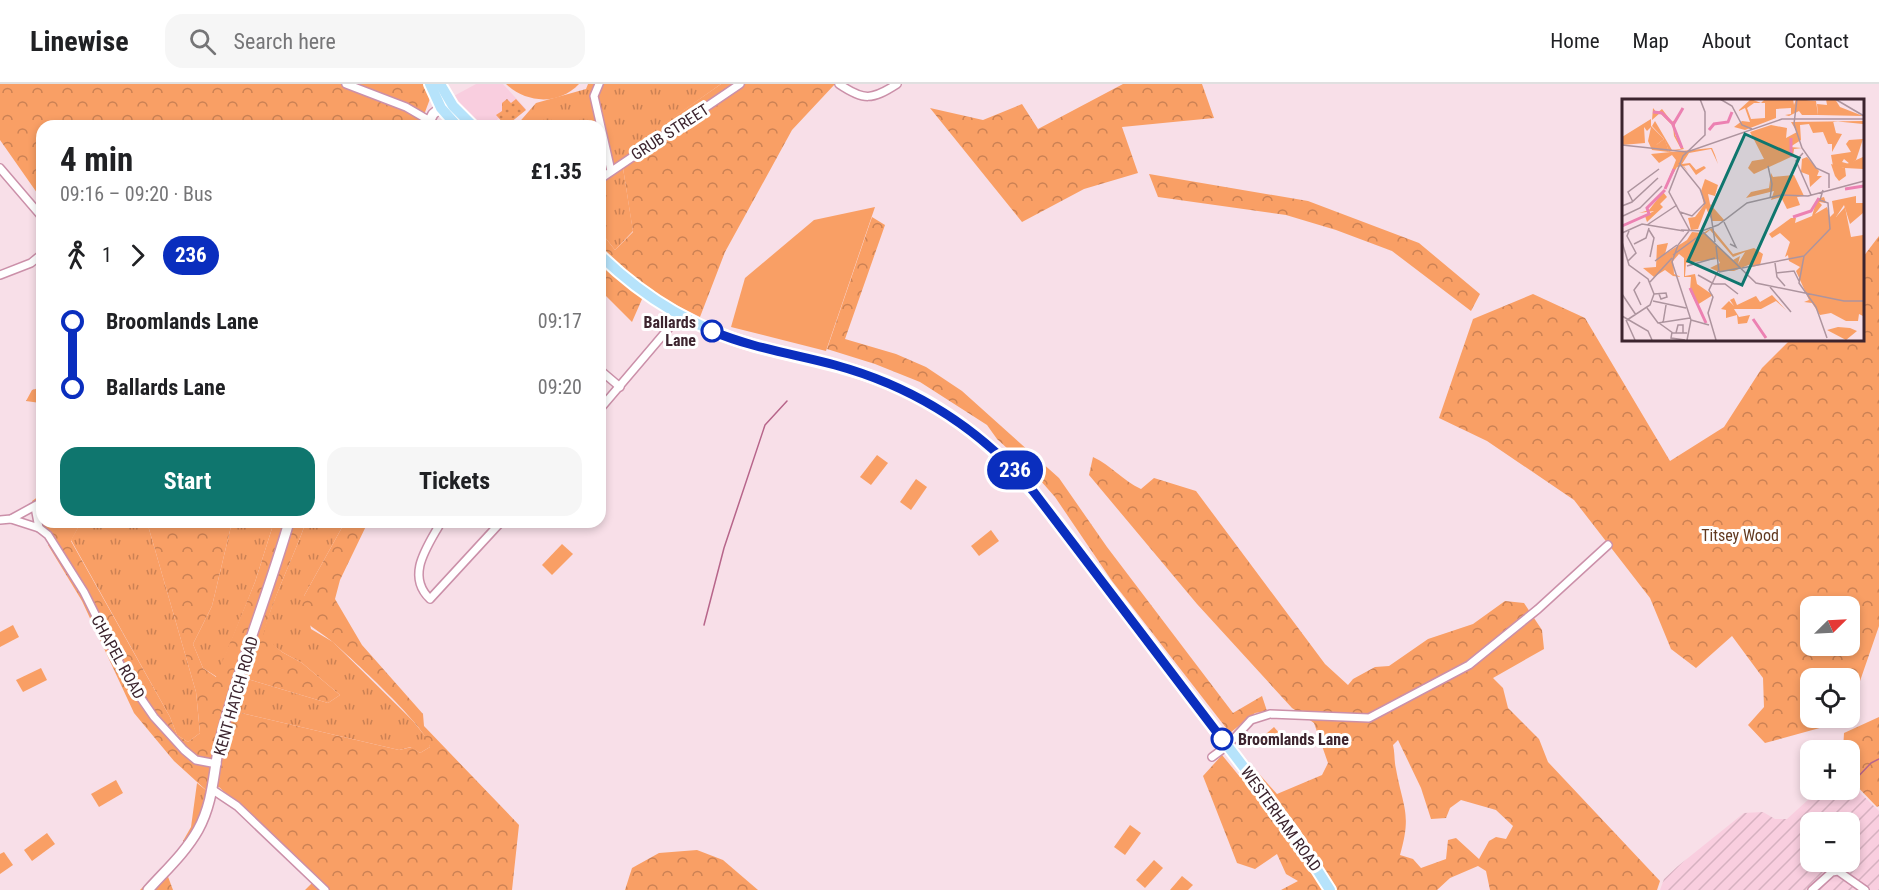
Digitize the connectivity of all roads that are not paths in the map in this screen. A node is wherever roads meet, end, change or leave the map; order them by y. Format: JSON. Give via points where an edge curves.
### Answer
{"nodes":[{"id":1,"x":346,"y":84,"type":"edge"},
{"id":2,"x":430,"y":84,"type":"edge"},
{"id":3,"x":440,"y":84,"type":"edge"},
{"id":4,"x":598,"y":84,"type":"edge"},
{"id":5,"x":740,"y":84,"type":"edge"},
{"id":6,"x":839,"y":84,"type":"edge"},
{"id":7,"x":897,"y":84,"type":"edge"},
{"id":8,"x":449,"y":107,"type":"junction"},
{"id":9,"x":424,"y":120,"type":"edge"},
{"id":10,"x":434,"y":120,"type":"edge"},
{"id":11,"x":454,"y":120,"type":"edge"},
{"id":12,"x":465,"y":120,"type":"edge"},
{"id":13,"x":599,"y":120,"type":"edge"},
{"id":14,"x":606,"y":149,"type":"edge"},
{"id":15,"x":0,"y":168,"type":"edge"},
{"id":16,"x":611,"y":171,"type":"junction"},
{"id":17,"x":606,"y":175,"type":"edge"},
{"id":18,"x":36,"y":210,"type":"edge"},
{"id":19,"x":36,"y":258,"type":"edge"},
{"id":20,"x":606,"y":260,"type":"edge"},
{"id":21,"x":0,"y":275,"type":"edge"},
{"id":22,"x":680,"y":315,"type":"junction"},
{"id":23,"x":606,"y":375,"type":"edge"},
{"id":24,"x":620,"y":387,"type":"junction"},
{"id":25,"x":606,"y":402,"type":"edge"},
{"id":26,"x":35,"y":507,"type":"joint"},
{"id":27,"x":36,"y":512,"type":"edge"},
{"id":28,"x":11,"y":519,"type":"junction"},
{"id":29,"x":0,"y":520,"type":"edge"},
{"id":30,"x":36,"y":527,"type":"edge"},
{"id":31,"x":39,"y":528,"type":"edge"},
{"id":32,"x":287,"y":528,"type":"edge"},
{"id":33,"x":438,"y":528,"type":"edge"},
{"id":34,"x":495,"y":528,"type":"edge"},
{"id":35,"x":1608,"y":545,"type":"dead end"},
{"id":36,"x":1227,"y":746,"type":"junction"},
{"id":37,"x":1212,"y":757,"type":"dead end"},
{"id":38,"x":217,"y":764,"type":"junction"},
{"id":39,"x":213,"y":790,"type":"junction"},
{"id":40,"x":148,"y":890,"type":"edge"},
{"id":41,"x":325,"y":890,"type":"edge"},
{"id":42,"x":1330,"y":890,"type":"edge"},
{"id":43,"x":1812,"y":890,"type":"edge"},
{"id":44,"x":1865,"y":890,"type":"edge"}],
"edges":[{"from":1,"to":9,"type":"street","via":[[406,107]]},
{"from":2,"to":8,"type":"main road"},
{"from":3,"to":8,"type":"main road"},
{"from":4,"to":13,"type":"street","via":[[594,96]]},
{"from":5,"to":16,"type":"street","name":"GRUB STREET"},
{"from":6,"to":7,"type":"street","via":[[857,97],[878,96]]},
{"from":8,"to":10,"type":"main road"},
{"from":8,"to":11,"type":"main road"},
{"from":8,"to":12,"type":"main road"},
{"from":14,"to":16,"type":"street"},
{"from":15,"to":18,"type":"street"},
{"from":16,"to":17,"type":"street","name":"GRUB STREET"},
{"from":19,"to":21,"type":"street"},
{"from":20,"to":22,"type":"main road","name":"WESTERHAM ROAD"},
{"from":22,"to":24,"type":"street"},
{"from":22,"to":36,"type":"main road","name":"WESTERHAM ROAD","via":[[744,342],[881,380],[928,401],[970,429],[1037,496]]},
{"from":23,"to":24,"type":"street"},
{"from":24,"to":25,"type":"street"},
{"from":26,"to":27,"type":"street"},
{"from":26,"to":28,"type":"street"},
{"from":28,"to":29,"type":"street"},
{"from":28,"to":30,"type":"street"},
{"from":31,"to":38,"type":"street","name":"CHAPEL ROAD","via":[[48,535],[84,592],[118,663],[153,717],[196,760]]},
{"from":32,"to":38,"type":"main road","name":"KENT HATCH ROAD","via":[[220,742]]},
{"from":33,"to":34,"type":"street","via":[[418,569],[417,578],[430,599]]},
{"from":35,"to":36,"type":"street","via":[[1469,665],[1414,695],[1365,719],[1258,716]]},
{"from":36,"to":37,"type":"street"},
{"from":36,"to":42,"type":"main road","name":"WESTERHAM ROAD","via":[[1302,845]]},
{"from":38,"to":39,"type":"main road","name":"KENT HATCH ROAD"},
{"from":39,"to":40,"type":"main road","name":"KENT HATCH ROAD","via":[[197,831]]},
{"from":39,"to":41,"type":"street","via":[[237,806]]},
{"from":43,"to":44,"type":"street","via":[[1838,871]]}]}
